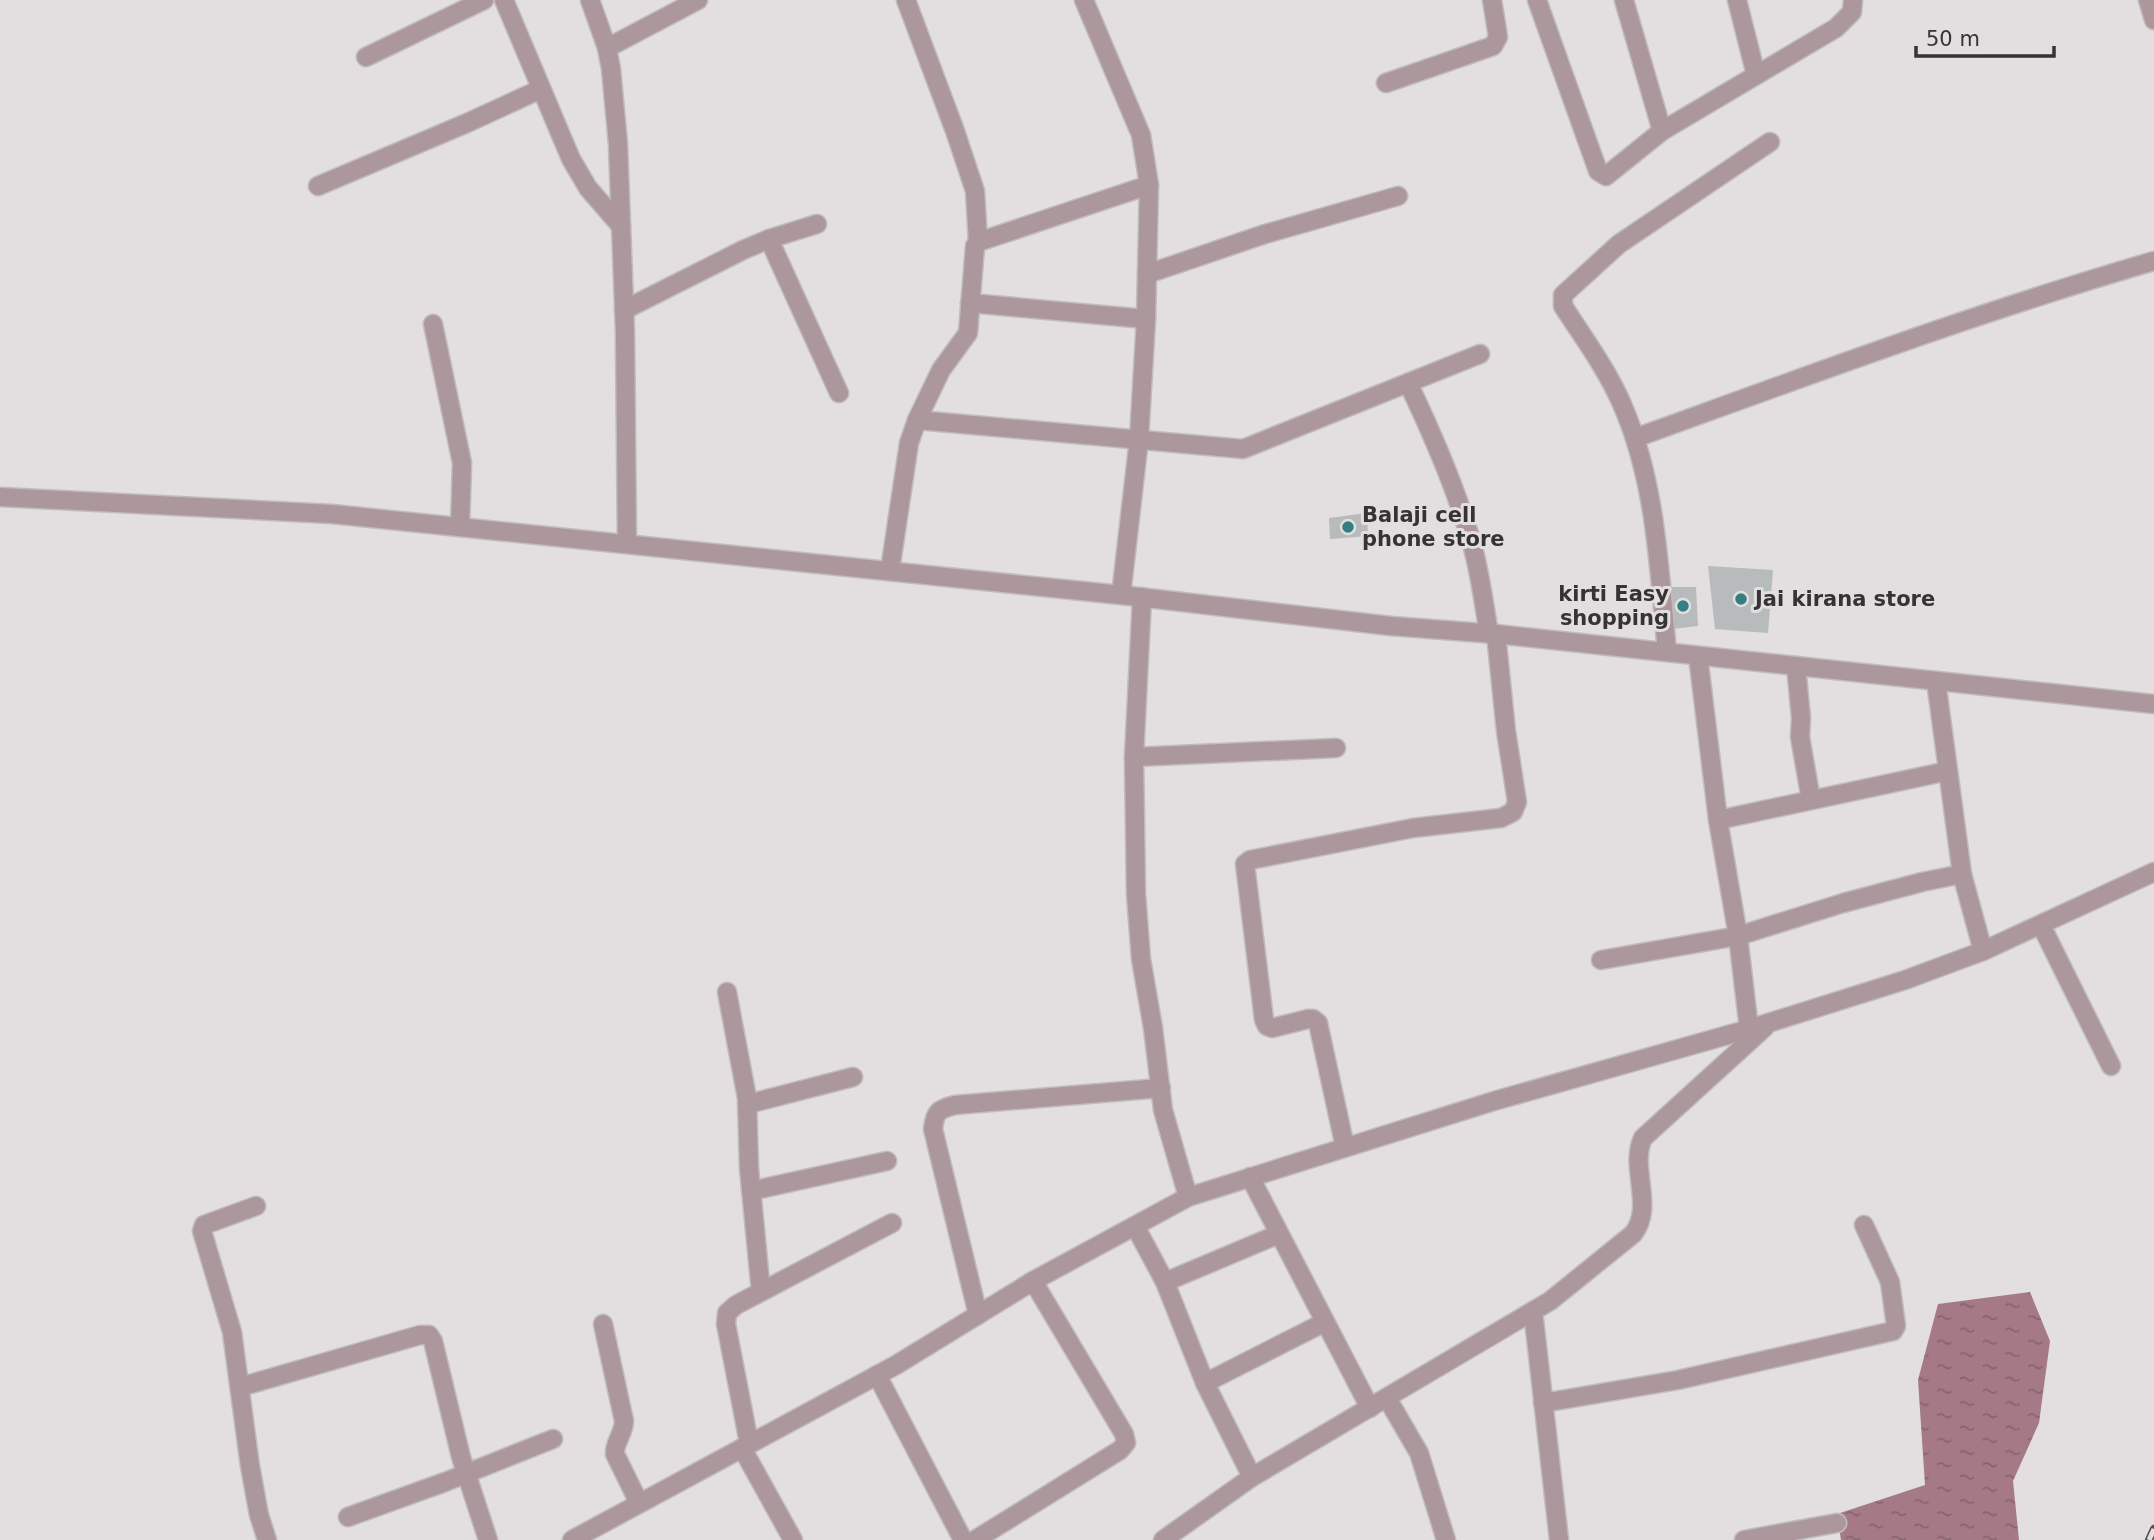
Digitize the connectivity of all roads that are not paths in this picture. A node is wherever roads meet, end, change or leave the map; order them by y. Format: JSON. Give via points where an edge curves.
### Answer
{"nodes":[{"id":1,"x":484,"y":0,"type":"edge"},
{"id":2,"x":504,"y":0,"type":"edge"},
{"id":3,"x":590,"y":0,"type":"edge"},
{"id":4,"x":698,"y":0,"type":"edge"},
{"id":5,"x":906,"y":0,"type":"edge"},
{"id":6,"x":1084,"y":0,"type":"edge"},
{"id":7,"x":1492,"y":0,"type":"edge"},
{"id":8,"x":1537,"y":0,"type":"edge"},
{"id":9,"x":1624,"y":0,"type":"edge"},
{"id":10,"x":1737,"y":0,"type":"edge"},
{"id":11,"x":1853,"y":0,"type":"edge"},
{"id":12,"x":2148,"y":0,"type":"edge"},
{"id":13,"x":2154,"y":20,"type":"edge"},
{"id":14,"x":607,"y":48,"type":"junction"},
{"id":15,"x":366,"y":57,"type":"dead end"},
{"id":16,"x":1756,"y":75,"type":"junction"},
{"id":17,"x":1386,"y":83,"type":"dead end"},
{"id":18,"x":541,"y":89,"type":"junction"},
{"id":19,"x":1662,"y":131,"type":"junction"},
{"id":20,"x":1770,"y":142,"type":"dead end"},
{"id":21,"x":1149,"y":185,"type":"junction"},
{"id":22,"x":318,"y":186,"type":"dead end"},
{"id":23,"x":1398,"y":196,"type":"dead end"},
{"id":24,"x":817,"y":224,"type":"dead end"},
{"id":25,"x":621,"y":226,"type":"junction"},
{"id":26,"x":769,"y":239,"type":"junction"},
{"id":27,"x":978,"y":242,"type":"junction"},
{"id":28,"x":2154,"y":261,"type":"edge"},
{"id":29,"x":1147,"y":274,"type":"junction"},
{"id":30,"x":970,"y":303,"type":"junction"},
{"id":31,"x":624,"y":310,"type":"junction"},
{"id":32,"x":1146,"y":319,"type":"junction"},
{"id":33,"x":433,"y":324,"type":"dead end"},
{"id":34,"x":1480,"y":354,"type":"dead end"},
{"id":35,"x":1408,"y":383,"type":"junction"},
{"id":36,"x":839,"y":393,"type":"dead end"},
{"id":37,"x":917,"y":420,"type":"junction"},
{"id":38,"x":1635,"y":438,"type":"junction"},
{"id":39,"x":1139,"y":439,"type":"junction"},
{"id":40,"x":0,"y":497,"type":"edge"},
{"id":41,"x":460,"y":527,"type":"junction"},
{"id":42,"x":627,"y":543,"type":"junction"},
{"id":43,"x":890,"y":570,"type":"junction"},
{"id":44,"x":1121,"y":595,"type":"junction"},
{"id":45,"x":1142,"y":597,"type":"junction"},
{"id":46,"x":1492,"y":634,"type":"junction"},
{"id":47,"x":1667,"y":652,"type":"junction"},
{"id":48,"x":1699,"y":656,"type":"junction"},
{"id":49,"x":1796,"y":666,"type":"junction"},
{"id":50,"x":1936,"y":681,"type":"junction"},
{"id":51,"x":2154,"y":704,"type":"edge"},
{"id":52,"x":1336,"y":748,"type":"dead end"},
{"id":53,"x":1134,"y":757,"type":"junction"},
{"id":54,"x":1948,"y":771,"type":"junction"},
{"id":55,"x":1811,"y":800,"type":"junction"},
{"id":56,"x":1718,"y":820,"type":"junction"},
{"id":57,"x":2154,"y":872,"type":"edge"},
{"id":58,"x":1962,"y":874,"type":"junction"},
{"id":59,"x":2040,"y":925,"type":"junction"},
{"id":60,"x":1738,"y":936,"type":"junction"},
{"id":61,"x":1983,"y":951,"type":"junction"},
{"id":62,"x":1601,"y":960,"type":"dead end"},
{"id":63,"x":727,"y":992,"type":"dead end"},
{"id":64,"x":1770,"y":1022,"type":"junction"},
{"id":65,"x":1749,"y":1029,"type":"junction"},
{"id":66,"x":2111,"y":1066,"type":"dead end"},
{"id":67,"x":853,"y":1077,"type":"dead end"},
{"id":68,"x":1161,"y":1088,"type":"junction"},
{"id":69,"x":748,"y":1104,"type":"junction"},
{"id":70,"x":1345,"y":1147,"type":"junction"},
{"id":71,"x":887,"y":1161,"type":"dead end"},
{"id":72,"x":1250,"y":1177,"type":"junction"},
{"id":73,"x":751,"y":1191,"type":"junction"},
{"id":74,"x":1188,"y":1197,"type":"junction"},
{"id":75,"x":256,"y":1206,"type":"dead end"},
{"id":76,"x":892,"y":1223,"type":"dead end"},
{"id":77,"x":1864,"y":1225,"type":"dead end"},
{"id":78,"x":1135,"y":1226,"type":"junction"},
{"id":79,"x":1279,"y":1234,"type":"junction"},
{"id":80,"x":1033,"y":1281,"type":"junction"},
{"id":81,"x":1165,"y":1282,"type":"junction"},
{"id":82,"x":761,"y":1292,"type":"junction"},
{"id":83,"x":1533,"y":1311,"type":"junction"},
{"id":84,"x":978,"y":1315,"type":"junction"},
{"id":85,"x":1325,"y":1322,"type":"junction"},
{"id":86,"x":603,"y":1324,"type":"dead end"},
{"id":87,"x":877,"y":1376,"type":"junction"},
{"id":88,"x":1205,"y":1383,"type":"junction"},
{"id":89,"x":240,"y":1387,"type":"junction"},
{"id":90,"x":1387,"y":1398,"type":"junction"},
{"id":91,"x":1543,"y":1403,"type":"junction"},
{"id":92,"x":1370,"y":1408,"type":"junction"},
{"id":93,"x":553,"y":1439,"type":"dead end"},
{"id":94,"x":745,"y":1445,"type":"junction"},
{"id":95,"x":465,"y":1472,"type":"junction"},
{"id":96,"x":1252,"y":1476,"type":"junction"},
{"id":97,"x":639,"y":1503,"type":"junction"},
{"id":98,"x":348,"y":1517,"type":"dead end"},
{"id":99,"x":1837,"y":1523,"type":"dead end"},
{"id":100,"x":1186,"y":1533,"type":"edge"},
{"id":101,"x":267,"y":1540,"type":"edge"},
{"id":102,"x":488,"y":1540,"type":"edge"},
{"id":103,"x":572,"y":1540,"type":"edge"},
{"id":104,"x":793,"y":1540,"type":"edge"},
{"id":105,"x":963,"y":1540,"type":"edge"},
{"id":106,"x":975,"y":1540,"type":"edge"},
{"id":107,"x":1163,"y":1540,"type":"edge"},
{"id":108,"x":1446,"y":1540,"type":"edge"},
{"id":109,"x":1559,"y":1540,"type":"edge"},
{"id":110,"x":1744,"y":1540,"type":"edge"}],
"edges":[{"from":1,"to":15,"type":"street"},
{"from":2,"to":18,"type":"street"},
{"from":3,"to":14,"type":"street"},
{"from":4,"to":14,"type":"street"},
{"from":5,"to":27,"type":"street","via":[[975,191]]},
{"from":6,"to":21,"type":"street","via":[[1141,135]]},
{"from":7,"to":17,"type":"street","via":[[1498,37],[1493,46]]},
{"from":8,"to":19,"type":"street","via":[[1598,171],[1607,175]]},
{"from":9,"to":19,"type":"street"},
{"from":10,"to":16,"type":"street"},
{"from":11,"to":16,"type":"street","via":[[1852,12],[1836,28]]},
{"from":12,"to":13,"type":"street"},
{"from":14,"to":25,"type":"street"},
{"from":16,"to":19,"type":"street"},
{"from":18,"to":22,"type":"street"},
{"from":18,"to":25,"type":"street","via":[[579,173]]},
{"from":20,"to":38,"type":"street","via":[[1619,244],[1563,295],[1563,306],[1611,380]]},
{"from":21,"to":27,"type":"street"},
{"from":21,"to":29,"type":"street"},
{"from":23,"to":29,"type":"street"},
{"from":24,"to":26,"type":"street"},
{"from":25,"to":31,"type":"street"},
{"from":26,"to":31,"type":"street"},
{"from":26,"to":36,"type":"street"},
{"from":27,"to":30,"type":"street","via":[[973,249]]},
{"from":28,"to":38,"type":"street","via":[[2070,285]]},
{"from":29,"to":32,"type":"street"},
{"from":30,"to":32,"type":"street"},
{"from":30,"to":37,"type":"street","via":[[967,336],[941,370]]},
{"from":31,"to":42,"type":"street"},
{"from":32,"to":39,"type":"street"},
{"from":33,"to":41,"type":"street","via":[[462,463]]},
{"from":34,"to":35,"type":"street"},
{"from":35,"to":39,"type":"street","via":[[1243,449]]},
{"from":35,"to":46,"type":"street","via":[[1455,490]]},
{"from":37,"to":39,"type":"street"},
{"from":37,"to":43,"type":"street","via":[[909,443]]},
{"from":38,"to":47,"type":"street","via":[[1652,508]]},
{"from":39,"to":44,"type":"street"},
{"from":40,"to":41,"type":"street","via":[[332,514]]},
{"from":41,"to":42,"type":"street"},
{"from":42,"to":43,"type":"street"},
{"from":43,"to":44,"type":"street"},
{"from":44,"to":45,"type":"street"},
{"from":45,"to":46,"type":"street"},
{"from":45,"to":53,"type":"street"},
{"from":46,"to":47,"type":"street"},
{"from":46,"to":70,"type":"street","via":[[1517,802],[1513,812],[1501,818],[1347,840],[1245,864],[1264,1020],[1272,1028],[1308,1019],[1318,1023]]},
{"from":47,"to":48,"type":"street"},
{"from":48,"to":49,"type":"street"},
{"from":48,"to":56,"type":"street"},
{"from":49,"to":50,"type":"street"},
{"from":49,"to":55,"type":"street","via":[[1800,737]]},
{"from":50,"to":51,"type":"street"},
{"from":50,"to":54,"type":"street"},
{"from":52,"to":53,"type":"street"},
{"from":53,"to":68,"type":"street","via":[[1141,959]]},
{"from":54,"to":55,"type":"street"},
{"from":54,"to":58,"type":"street"},
{"from":55,"to":56,"type":"street"},
{"from":56,"to":60,"type":"street"},
{"from":57,"to":59,"type":"street"},
{"from":58,"to":60,"type":"street","via":[[1843,903]]},
{"from":58,"to":61,"type":"street"},
{"from":59,"to":61,"type":"street"},
{"from":59,"to":66,"type":"street"},
{"from":60,"to":62,"type":"street"},
{"from":60,"to":65,"type":"street"},
{"from":61,"to":64,"type":"street"},
{"from":63,"to":69,"type":"street"},
{"from":64,"to":65,"type":"street"},
{"from":64,"to":83,"type":"street","via":[[1643,1138],[1639,1153],[1642,1213],[1637,1230]]},
{"from":65,"to":70,"type":"street"},
{"from":67,"to":69,"type":"street"},
{"from":68,"to":74,"type":"street"},
{"from":68,"to":84,"type":"street","via":[[941,1109],[933,1129]]},
{"from":69,"to":73,"type":"street"},
{"from":70,"to":72,"type":"street"},
{"from":71,"to":73,"type":"street"},
{"from":72,"to":74,"type":"street"},
{"from":72,"to":79,"type":"street"},
{"from":73,"to":82,"type":"street"},
{"from":74,"to":78,"type":"street"},
{"from":75,"to":89,"type":"street","via":[[204,1225],[202,1231],[228,1317]]},
{"from":76,"to":82,"type":"street"},
{"from":77,"to":91,"type":"street","via":[[1890,1282],[1893,1331],[1678,1380]]},
{"from":78,"to":80,"type":"street"},
{"from":78,"to":81,"type":"street"},
{"from":79,"to":81,"type":"street"},
{"from":79,"to":85,"type":"street"},
{"from":80,"to":84,"type":"street"},
{"from":80,"to":106,"type":"street","via":[[1126,1443]]},
{"from":81,"to":88,"type":"street"},
{"from":82,"to":94,"type":"street","via":[[730,1309],[725,1318]]},
{"from":83,"to":90,"type":"street"},
{"from":83,"to":91,"type":"street"},
{"from":84,"to":87,"type":"street"},
{"from":85,"to":88,"type":"street"},
{"from":85,"to":92,"type":"street"},
{"from":86,"to":97,"type":"street","via":[[624,1424],[615,1454]]},
{"from":87,"to":94,"type":"street"},
{"from":87,"to":105,"type":"street"},
{"from":88,"to":96,"type":"street"},
{"from":89,"to":95,"type":"street","via":[[427,1334],[433,1340]]},
{"from":89,"to":101,"type":"street","via":[[259,1516]]},
{"from":90,"to":92,"type":"street"},
{"from":90,"to":108,"type":"street","via":[[1419,1453]]},
{"from":91,"to":109,"type":"street"},
{"from":92,"to":96,"type":"street"},
{"from":93,"to":95,"type":"street"},
{"from":94,"to":97,"type":"street"},
{"from":94,"to":104,"type":"street"},
{"from":95,"to":98,"type":"street"},
{"from":95,"to":102,"type":"street"},
{"from":96,"to":100,"type":"street"},
{"from":97,"to":103,"type":"street"},
{"from":99,"to":110,"type":"street"},
{"from":100,"to":107,"type":"street"}]}
